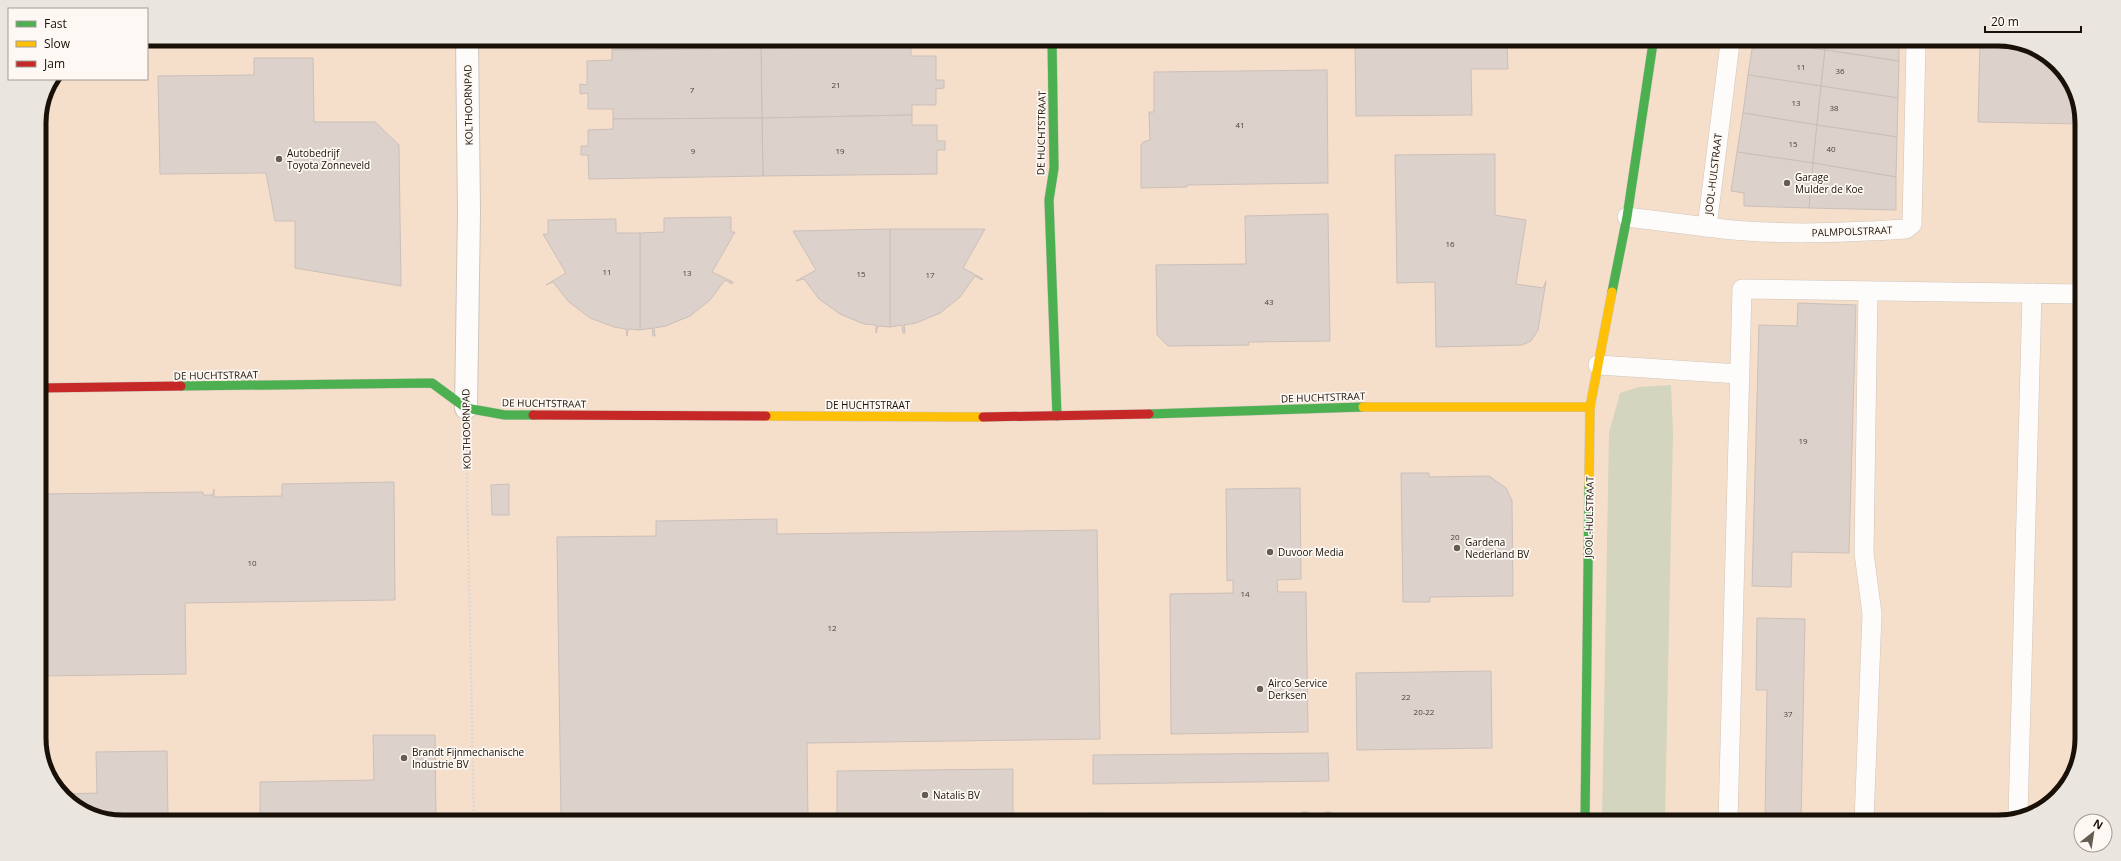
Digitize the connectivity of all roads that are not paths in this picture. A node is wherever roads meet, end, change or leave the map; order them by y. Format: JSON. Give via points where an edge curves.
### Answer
{"nodes":[{"id":1,"x":467,"y":46,"type":"edge"},
{"id":2,"x":1052,"y":46,"type":"edge"},
{"id":3,"x":1653,"y":46,"type":"edge"},
{"id":4,"x":1730,"y":46,"type":"edge"},
{"id":5,"x":1916,"y":46,"type":"edge"},
{"id":6,"x":1627,"y":217,"type":"junction"},
{"id":7,"x":1706,"y":227,"type":"junction"},
{"id":8,"x":1868,"y":291,"type":"junction"},
{"id":9,"x":2032,"y":293,"type":"junction"},
{"id":10,"x":2075,"y":294,"type":"edge"},
{"id":11,"x":1598,"y":366,"type":"junction"},
{"id":12,"x":1739,"y":374,"type":"junction"},
{"id":13,"x":46,"y":388,"type":"edge"},
{"id":14,"x":1590,"y":407,"type":"junction"},
{"id":15,"x":466,"y":408,"type":"junction"},
{"id":16,"x":1057,"y":416,"type":"junction"},
{"id":17,"x":2018,"y":812,"type":"edge"},
{"id":18,"x":1585,"y":815,"type":"edge"},
{"id":19,"x":1728,"y":815,"type":"edge"},
{"id":20,"x":1864,"y":815,"type":"edge"}],
"edges":[{"from":1,"to":15,"type":"street","name":"KOLTHOORNPAD","via":[[469,212]]},
{"from":2,"to":16,"type":"street","name":"DE HUCHTSTRAAT","via":[[1054,168],[1049,200]]},
{"from":3,"to":6,"type":"street","name":"JOOL-HULSTRAAT"},
{"from":4,"to":7,"type":"lane","name":"JOOL-HULSTRAAT"},
{"from":5,"to":7,"type":"lane","name":"PALMPOLSTRAAT","via":[[1912,224],[1906,229],[1835,233]]},
{"from":6,"to":7,"type":"lane","name":"JOOL-HULSTRAAT"},
{"from":6,"to":11,"type":"street","name":"JOOL-HULSTRAAT"},
{"from":8,"to":9,"type":"lane"},
{"from":8,"to":12,"type":"lane","via":[[1742,289]]},
{"from":8,"to":20,"type":"lane","via":[[1864,553],[1872,614]]},
{"from":9,"to":10,"type":"lane"},
{"from":9,"to":17,"type":"lane"},
{"from":11,"to":12,"type":"lane"},
{"from":11,"to":14,"type":"street","name":"JOOL-HULSTRAAT"},
{"from":12,"to":19,"type":"lane"},
{"from":13,"to":15,"type":"street","name":"DE HUCHTSTRAAT","via":[[432,383]]},
{"from":14,"to":16,"type":"street","name":"DE HUCHTSTRAAT","via":[[1376,406]]},
{"from":14,"to":18,"type":"street","name":"JOOL-HULSTRAAT"},
{"from":15,"to":16,"type":"street","name":"DE HUCHTSTRAAT","via":[[505,415]]}]}
